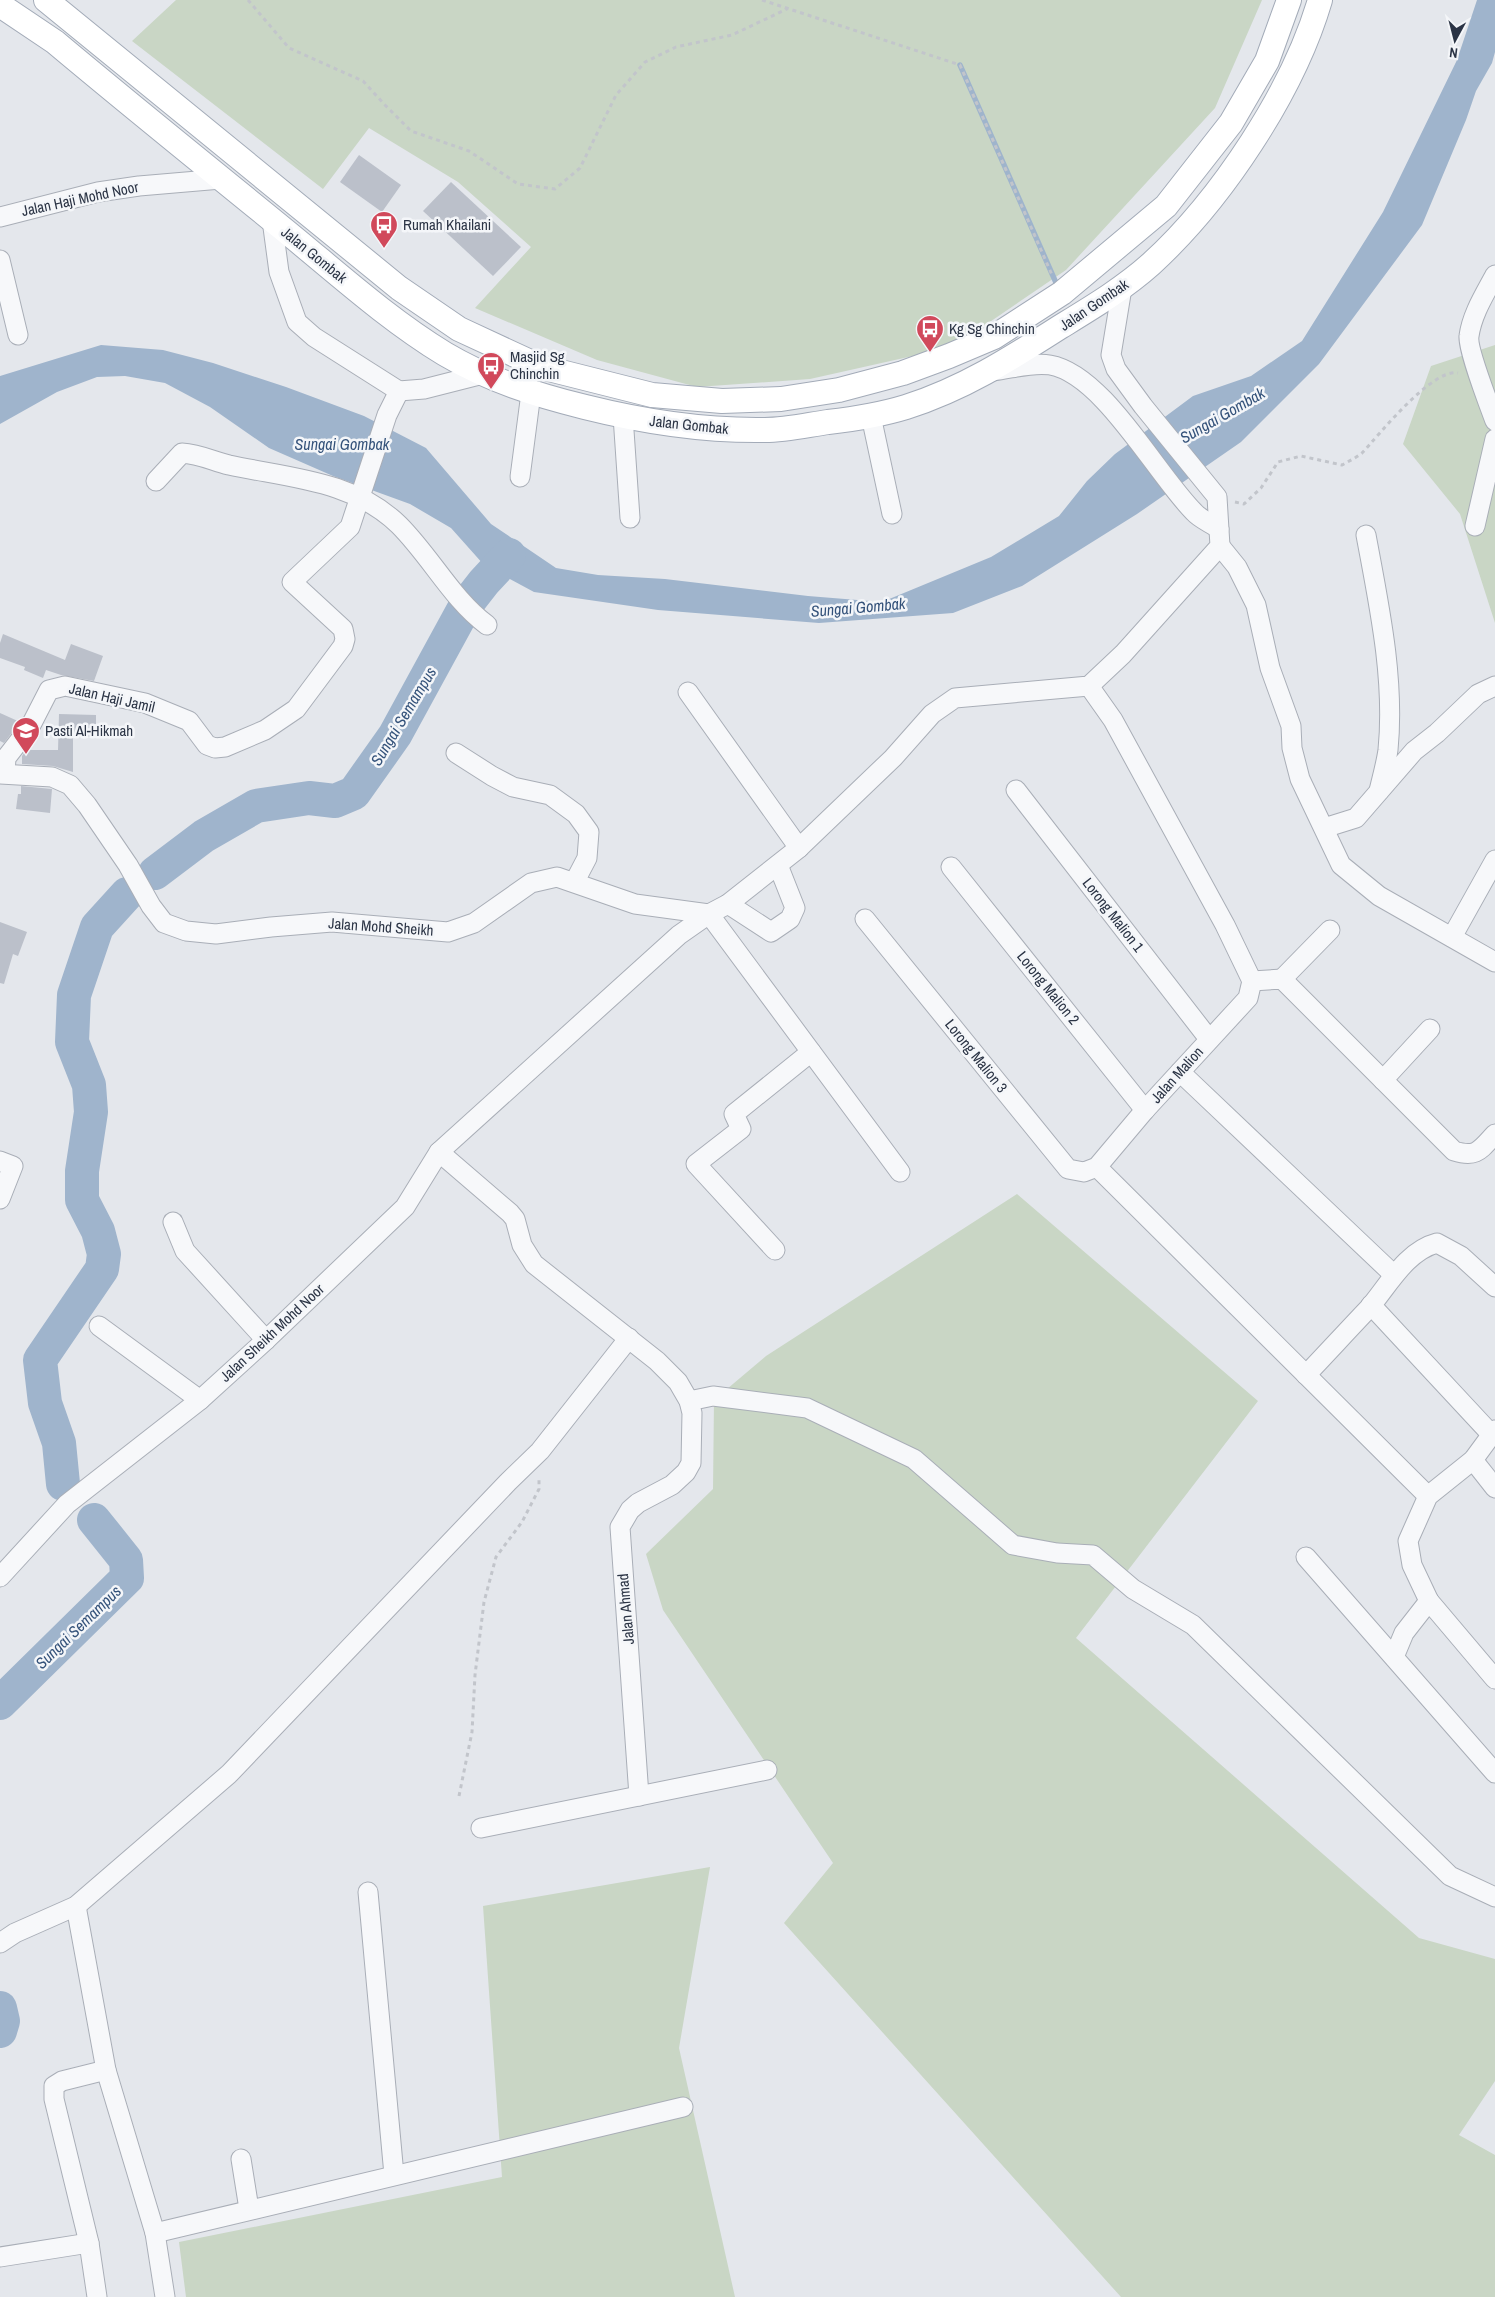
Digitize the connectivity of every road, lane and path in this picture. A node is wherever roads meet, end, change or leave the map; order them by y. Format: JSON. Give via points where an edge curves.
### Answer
{"nodes":[{"id":1,"x":46,"y":0,"type":"edge"},
{"id":2,"x":248,"y":0,"type":"edge"},
{"id":3,"x":762,"y":0,"type":"edge"},
{"id":4,"x":1289,"y":0,"type":"edge"},
{"id":5,"x":1320,"y":0,"type":"edge"},
{"id":6,"x":0,"y":5,"type":"edge"},
{"id":7,"x":788,"y":9,"type":"junction"},
{"id":8,"x":221,"y":179,"type":"junction"},
{"id":9,"x":0,"y":217,"type":"edge"},
{"id":10,"x":272,"y":220,"type":"junction"},
{"id":11,"x":0,"y":260,"type":"edge"},
{"id":12,"x":1495,"y":275,"type":"edge"},
{"id":13,"x":1122,"y":288,"type":"junction"},
{"id":14,"x":1062,"y":293,"type":"junction"},
{"id":15,"x":18,"y":335,"type":"dead end"},
{"id":16,"x":991,"y":372,"type":"junction"},
{"id":17,"x":483,"y":374,"type":"junction"},
{"id":18,"x":1479,"y":376,"type":"junction"},
{"id":19,"x":400,"y":391,"type":"junction"},
{"id":20,"x":531,"y":393,"type":"junction"},
{"id":21,"x":623,"y":416,"type":"junction"},
{"id":22,"x":871,"y":416,"type":"junction"},
{"id":23,"x":1495,"y":421,"type":"edge"},
{"id":24,"x":1495,"y":439,"type":"edge"},
{"id":25,"x":520,"y":477,"type":"dead end"},
{"id":26,"x":156,"y":481,"type":"dead end"},
{"id":27,"x":361,"y":497,"type":"junction"},
{"id":28,"x":1217,"y":497,"type":"junction"},
{"id":29,"x":892,"y":514,"type":"dead end"},
{"id":30,"x":630,"y":518,"type":"dead end"},
{"id":31,"x":1475,"y":526,"type":"dead end"},
{"id":32,"x":1366,"y":535,"type":"dead end"},
{"id":33,"x":1219,"y":537,"type":"junction"},
{"id":34,"x":481,"y":621,"type":"dead end"},
{"id":35,"x":1089,"y":686,"type":"junction"},
{"id":36,"x":1495,"y":686,"type":"edge"},
{"id":37,"x":688,"y":692,"type":"dead end"},
{"id":38,"x":456,"y":753,"type":"dead end"},
{"id":39,"x":2,"y":773,"type":"edge"},
{"id":40,"x":1016,"y":790,"type":"dead end"},
{"id":41,"x":1379,"y":791,"type":"junction"},
{"id":42,"x":1324,"y":828,"type":"junction"},
{"id":43,"x":799,"y":848,"type":"junction"},
{"id":44,"x":1495,"y":860,"type":"edge"},
{"id":45,"x":778,"y":865,"type":"junction"},
{"id":46,"x":951,"y":867,"type":"dead end"},
{"id":47,"x":575,"y":881,"type":"junction"},
{"id":48,"x":728,"y":904,"type":"junction"},
{"id":49,"x":708,"y":914,"type":"junction"},
{"id":50,"x":865,"y":919,"type":"dead end"},
{"id":51,"x":1330,"y":930,"type":"dead end"},
{"id":52,"x":1452,"y":937,"type":"junction"},
{"id":53,"x":1495,"y":962,"type":"edge"},
{"id":54,"x":1282,"y":979,"type":"junction"},
{"id":55,"x":1252,"y":981,"type":"junction"},
{"id":56,"x":1430,"y":1029,"type":"dead end"},
{"id":57,"x":1209,"y":1039,"type":"junction"},
{"id":58,"x":812,"y":1052,"type":"junction"},
{"id":59,"x":1180,"y":1072,"type":"junction"},
{"id":60,"x":1383,"y":1080,"type":"junction"},
{"id":61,"x":1145,"y":1110,"type":"junction"},
{"id":62,"x":1495,"y":1134,"type":"edge"},
{"id":63,"x":439,"y":1152,"type":"junction"},
{"id":64,"x":0,"y":1161,"type":"edge"},
{"id":65,"x":1097,"y":1167,"type":"junction"},
{"id":66,"x":900,"y":1172,"type":"dead end"},
{"id":67,"x":0,"y":1199,"type":"edge"},
{"id":68,"x":173,"y":1222,"type":"dead end"},
{"id":69,"x":775,"y":1250,"type":"dead end"},
{"id":70,"x":1393,"y":1274,"type":"junction"},
{"id":71,"x":1495,"y":1287,"type":"edge"},
{"id":72,"x":1371,"y":1305,"type":"junction"},
{"id":73,"x":99,"y":1326,"type":"dead end"},
{"id":74,"x":629,"y":1338,"type":"junction"},
{"id":75,"x":266,"y":1340,"type":"junction"},
{"id":76,"x":1306,"y":1375,"type":"junction"},
{"id":77,"x":200,"y":1400,"type":"junction"},
{"id":78,"x":689,"y":1402,"type":"junction"},
{"id":79,"x":1493,"y":1432,"type":"edge"},
{"id":80,"x":540,"y":1451,"type":"junction"},
{"id":81,"x":1473,"y":1460,"type":"junction"},
{"id":82,"x":1495,"y":1488,"type":"edge"},
{"id":83,"x":1428,"y":1496,"type":"junction"},
{"id":84,"x":1306,"y":1557,"type":"dead end"},
{"id":85,"x":0,"y":1577,"type":"edge"},
{"id":86,"x":1429,"y":1601,"type":"junction"},
{"id":87,"x":1394,"y":1657,"type":"junction"},
{"id":88,"x":1495,"y":1678,"type":"edge"},
{"id":89,"x":767,"y":1770,"type":"dead end"},
{"id":90,"x":1495,"y":1773,"type":"edge"},
{"id":91,"x":459,"y":1796,"type":"dead end"},
{"id":92,"x":639,"y":1796,"type":"junction"},
{"id":93,"x":481,"y":1828,"type":"dead end"},
{"id":94,"x":368,"y":1892,"type":"dead end"},
{"id":95,"x":1495,"y":1897,"type":"edge"},
{"id":96,"x":76,"y":1906,"type":"junction"},
{"id":97,"x":0,"y":1943,"type":"edge"},
{"id":98,"x":106,"y":2070,"type":"junction"},
{"id":99,"x":683,"y":2107,"type":"dead end"},
{"id":100,"x":241,"y":2159,"type":"dead end"},
{"id":101,"x":394,"y":2175,"type":"junction"},
{"id":102,"x":249,"y":2209,"type":"junction"},
{"id":103,"x":155,"y":2233,"type":"junction"},
{"id":104,"x":89,"y":2243,"type":"junction"},
{"id":105,"x":0,"y":2257,"type":"edge"},
{"id":106,"x":97,"y":2297,"type":"edge"},
{"id":107,"x":165,"y":2297,"type":"edge"}],
"edges":[{"from":1,"to":14,"type":"main road","name":"Jalan Gombak","via":[[399,288],[459,329],[540,367],[652,395],[722,401],[781,399],[839,390],[903,373],[949,356],[994,337]]},
{"from":2,"to":7,"type":"path","via":[[288,48],[363,81],[411,131],[469,151],[518,184],[555,189],[580,168],[616,94],[645,62],[676,47],[732,35]]},
{"from":3,"to":7,"type":"path"},
{"from":4,"to":14,"type":"main road","name":"Jalan Gombak","via":[[1267,61],[1231,123],[1166,206]]},
{"from":5,"to":13,"type":"main road","name":"Jalan Gombak","via":[[1293,69],[1253,142],[1193,221]]},
{"from":6,"to":8,"type":"main road","name":"Jalan Gombak","via":[[55,42]]},
{"from":7,"to":14,"type":"path","via":[[960,64]]},
{"from":8,"to":9,"type":"street","name":"Jalan Haji Mohd Noor","via":[[98,192]]},
{"from":8,"to":10,"type":"main road","name":"Jalan Gombak"},
{"from":10,"to":17,"type":"main road","name":"Jalan Gombak","via":[[382,310],[444,353]]},
{"from":10,"to":19,"type":"street","via":[[279,272],[297,322],[314,337]]},
{"from":11,"to":15,"type":"street"},
{"from":12,"to":18,"type":"street","via":[[1477,309],[1468,338]]},
{"from":13,"to":16,"type":"main road","name":"Jalan Gombak"},
{"from":13,"to":28,"type":"street","via":[[1111,355],[1116,369]]},
{"from":16,"to":22,"type":"main road","name":"Jalan Gombak","via":[[909,406]]},
{"from":16,"to":33,"type":"street","via":[[1048,365],[1066,369],[1091,387],[1125,424],[1194,513]]},
{"from":17,"to":19,"type":"street","via":[[424,389]]},
{"from":17,"to":20,"type":"main road","name":"Jalan Gombak"},
{"from":18,"to":23,"type":"street"},
{"from":18,"to":28,"type":"path","via":[[1453,372],[1431,383],[1399,411],[1360,455],[1342,465],[1301,456],[1278,462],[1261,488],[1244,504]]},
{"from":19,"to":27,"type":"street","via":[[387,415]]},
{"from":20,"to":21,"type":"main road","name":"Jalan Gombak"},
{"from":20,"to":25,"type":"street"},
{"from":21,"to":22,"type":"main road","name":"Jalan Gombak","via":[[708,429],[769,430]]},
{"from":21,"to":30,"type":"street"},
{"from":22,"to":29,"type":"street"},
{"from":24,"to":31,"type":"street"},
{"from":26,"to":27,"type":"street","via":[[182,453],[196,454],[228,464],[304,478]]},
{"from":27,"to":34,"type":"street","via":[[399,526]]},
{"from":27,"to":39,"type":"street","name":"Jalan Haji Jamil","via":[[350,527],[292,582],[343,629],[346,639],[296,709],[265,730],[215,748],[207,745],[189,721],[145,703],[65,686],[49,690],[30,727],[6,758]]},
{"from":28,"to":33,"type":"street"},
{"from":32,"to":41,"type":"street","via":[[1380,609],[1388,688],[1388,751]]},
{"from":33,"to":35,"type":"street","via":[[1130,647]]},
{"from":33,"to":42,"type":"street","via":[[1256,605],[1270,668],[1291,726],[1292,748],[1300,779]]},
{"from":35,"to":43,"type":"street","name":"Jalan Sheikh Mohd Noor","via":[[955,698],[932,714],[893,758]]},
{"from":35,"to":55,"type":"street","via":[[1113,720]]},
{"from":36,"to":41,"type":"street","via":[[1478,694],[1414,751]]},
{"from":37,"to":43,"type":"street"},
{"from":38,"to":47,"type":"street","via":[[513,787],[550,795],[576,814],[589,832],[588,858]]},
{"from":39,"to":47,"type":"street","name":"Jalan Mohd Sheikh","via":[[52,777],[70,786],[87,805],[164,923],[186,931],[216,934],[332,922],[448,932],[474,923],[531,883],[557,876]]},
{"from":40,"to":57,"type":"street","name":"Lorong Malion 1"},
{"from":41,"to":42,"type":"street","via":[[1356,818]]},
{"from":42,"to":52,"type":"street","via":[[1341,865],[1379,896]]},
{"from":43,"to":45,"type":"street","name":"Jalan Sheikh Mohd Noor"},
{"from":44,"to":52,"type":"street"},
{"from":45,"to":48,"type":"street","name":"Jalan Sheikh Mohd Noor"},
{"from":45,"to":48,"type":"street","via":[[795,908],[790,919],[771,932]]},
{"from":46,"to":61,"type":"street","name":"Lorong Malion 2"},
{"from":47,"to":49,"type":"street","name":"Jalan Mohd Sheikh","via":[[635,904]]},
{"from":48,"to":49,"type":"street","name":"Jalan Sheikh Mohd Noor"},
{"from":49,"to":58,"type":"street"},
{"from":49,"to":63,"type":"street","name":"Jalan Sheikh Mohd Noor","via":[[678,935]]},
{"from":50,"to":65,"type":"street","name":"Lorong Malion 3","via":[[1068,1169],[1084,1172]]},
{"from":51,"to":54,"type":"street"},
{"from":52,"to":53,"type":"street"},
{"from":54,"to":55,"type":"street"},
{"from":54,"to":60,"type":"street"},
{"from":55,"to":57,"type":"street","name":"Jalan Malion","via":[[1248,998]]},
{"from":56,"to":60,"type":"street"},
{"from":57,"to":59,"type":"street","name":"Jalan Malion"},
{"from":58,"to":66,"type":"street"},
{"from":58,"to":69,"type":"street","via":[[734,1114],[741,1129],[696,1164]]},
{"from":59,"to":61,"type":"street","name":"Jalan Malion"},
{"from":59,"to":70,"type":"street"},
{"from":60,"to":62,"type":"street","via":[[1454,1151],[1468,1156],[1479,1151]]},
{"from":61,"to":65,"type":"street","name":"Jalan Malion"},
{"from":63,"to":74,"type":"street","via":[[510,1213],[522,1245],[534,1264]]},
{"from":63,"to":75,"type":"street","name":"Jalan Sheikh Mohd Noor","via":[[405,1207]]},
{"from":64,"to":67,"type":"street","via":[[12,1166]]},
{"from":65,"to":76,"type":"street"},
{"from":68,"to":75,"type":"street","via":[[185,1251]]},
{"from":70,"to":71,"type":"street","via":[[1428,1245],[1437,1243],[1461,1256]]},
{"from":70,"to":72,"type":"street"},
{"from":72,"to":76,"type":"street"},
{"from":72,"to":79,"type":"street"},
{"from":73,"to":77,"type":"street"},
{"from":74,"to":78,"type":"street","via":[[678,1382]]},
{"from":74,"to":80,"type":"street"},
{"from":75,"to":77,"type":"street","name":"Jalan Sheikh Mohd Noor"},
{"from":76,"to":83,"type":"street"},
{"from":77,"to":85,"type":"street","name":"Jalan Sheikh Mohd Noor","via":[[66,1504]]},
{"from":78,"to":92,"type":"street","name":"Jalan Ahmad","via":[[692,1456],[686,1472],[672,1485],[638,1503],[620,1527]]},
{"from":78,"to":95,"type":"street","via":[[713,1396],[807,1408],[914,1459],[1013,1544],[1057,1553],[1093,1555],[1132,1589],[1193,1625],[1450,1876]]},
{"from":79,"to":81,"type":"street"},
{"from":80,"to":91,"type":"path","via":[[539,1489],[522,1522],[496,1557],[484,1602],[472,1732]]},
{"from":80,"to":96,"type":"street","via":[[229,1774]]},
{"from":81,"to":82,"type":"street"},
{"from":81,"to":83,"type":"street"},
{"from":83,"to":86,"type":"street","via":[[1408,1541],[1412,1565]]},
{"from":84,"to":87,"type":"street"},
{"from":86,"to":87,"type":"street","via":[[1404,1633]]},
{"from":86,"to":88,"type":"street"},
{"from":87,"to":90,"type":"street"},
{"from":89,"to":92,"type":"street"},
{"from":92,"to":93,"type":"street"},
{"from":94,"to":101,"type":"street"},
{"from":96,"to":97,"type":"street"},
{"from":96,"to":98,"type":"street"},
{"from":98,"to":103,"type":"street"},
{"from":98,"to":104,"type":"street","via":[[54,2086],[54,2099]]},
{"from":99,"to":101,"type":"street"},
{"from":100,"to":102,"type":"street"},
{"from":101,"to":102,"type":"street"},
{"from":102,"to":103,"type":"street"},
{"from":103,"to":107,"type":"street"},
{"from":104,"to":105,"type":"street"},
{"from":104,"to":106,"type":"street"}]}
